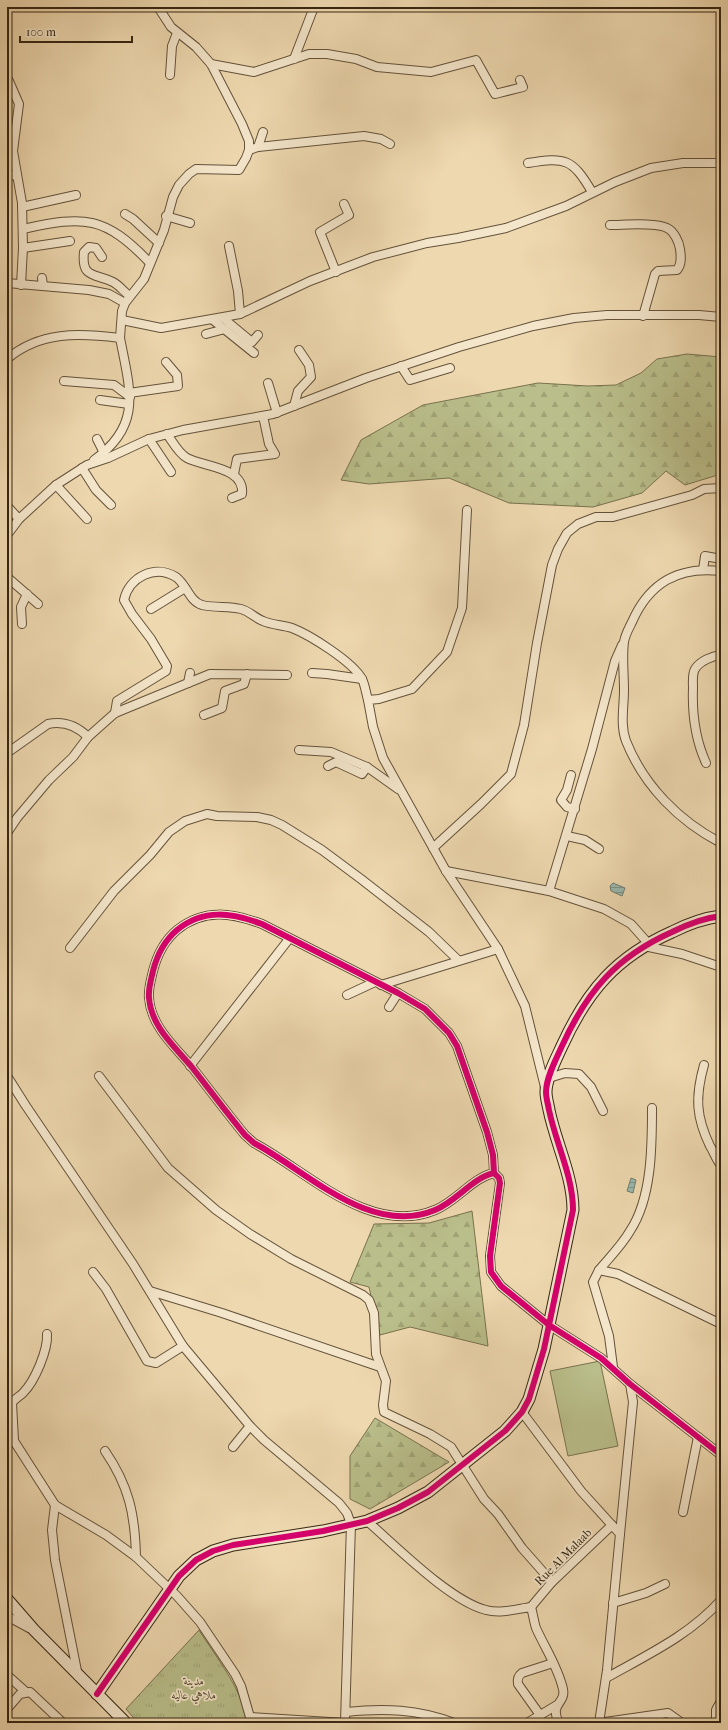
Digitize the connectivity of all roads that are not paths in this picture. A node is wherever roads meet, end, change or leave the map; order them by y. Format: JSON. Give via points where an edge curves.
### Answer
{"nodes":[{"id":1,"x":158,"y":7,"type":"edge"},
{"id":2,"x":314,"y":7,"type":"edge"},
{"id":3,"x":178,"y":33,"type":"junction"},
{"id":4,"x":294,"y":59,"type":"junction"},
{"id":5,"x":212,"y":64,"type":"junction"},
{"id":6,"x":170,"y":75,"type":"dead end"},
{"id":7,"x":520,"y":80,"type":"dead end"},
{"id":8,"x":9,"y":81,"type":"dead end"},
{"id":9,"x":263,"y":132,"type":"dead end"},
{"id":10,"x":390,"y":144,"type":"dead end"},
{"id":11,"x":258,"y":147,"type":"junction"},
{"id":12,"x":249,"y":150,"type":"junction"},
{"id":13,"x":10,"y":154,"type":"edge"},
{"id":14,"x":721,"y":163,"type":"edge"},
{"id":15,"x":528,"y":164,"type":"dead end"},
{"id":16,"x":16,"y":175,"type":"junction"},
{"id":17,"x":7,"y":176,"type":"edge"},
{"id":18,"x":592,"y":192,"type":"junction"},
{"id":19,"x":76,"y":195,"type":"dead end"},
{"id":20,"x":344,"y":204,"type":"dead end"},
{"id":21,"x":22,"y":207,"type":"junction"},
{"id":22,"x":125,"y":214,"type":"dead end"},
{"id":23,"x":166,"y":216,"type":"junction"},
{"id":24,"x":190,"y":223,"type":"dead end"},
{"id":25,"x":610,"y":225,"type":"dead end"},
{"id":26,"x":23,"y":229,"type":"junction"},
{"id":27,"x":70,"y":241,"type":"dead end"},
{"id":28,"x":159,"y":243,"type":"junction"},
{"id":29,"x":229,"y":246,"type":"dead end"},
{"id":30,"x":23,"y":248,"type":"junction"},
{"id":31,"x":102,"y":257,"type":"dead end"},
{"id":32,"x":150,"y":263,"type":"junction"},
{"id":33,"x":336,"y":272,"type":"junction"},
{"id":34,"x":7,"y":283,"type":"edge"},
{"id":35,"x":21,"y":285,"type":"junction"},
{"id":36,"x":128,"y":300,"type":"junction"},
{"id":37,"x":240,"y":314,"type":"junction"},
{"id":38,"x":643,"y":316,"type":"junction"},
{"id":39,"x":721,"y":317,"type":"edge"},
{"id":40,"x":223,"y":318,"type":"junction"},
{"id":41,"x":122,"y":320,"type":"junction"},
{"id":42,"x":213,"y":320,"type":"junction"},
{"id":43,"x":225,"y":330,"type":"junction"},
{"id":44,"x":206,"y":334,"type":"dead end"},
{"id":45,"x":258,"y":335,"type":"dead end"},
{"id":46,"x":120,"y":338,"type":"junction"},
{"id":47,"x":299,"y":350,"type":"dead end"},
{"id":48,"x":254,"y":353,"type":"dead end"},
{"id":49,"x":7,"y":359,"type":"edge"},
{"id":50,"x":166,"y":362,"type":"dead end"},
{"id":51,"x":401,"y":366,"type":"junction"},
{"id":52,"x":450,"y":368,"type":"dead end"},
{"id":53,"x":64,"y":381,"type":"dead end"},
{"id":54,"x":268,"y":383,"type":"dead end"},
{"id":55,"x":129,"y":398,"type":"junction"},
{"id":56,"x":100,"y":400,"type":"dead end"},
{"id":57,"x":294,"y":406,"type":"junction"},
{"id":58,"x":277,"y":412,"type":"junction"},
{"id":59,"x":262,"y":416,"type":"junction"},
{"id":60,"x":167,"y":434,"type":"junction"},
{"id":61,"x":97,"y":439,"type":"dead end"},
{"id":62,"x":149,"y":439,"type":"junction"},
{"id":63,"x":104,"y":453,"type":"junction"},
{"id":64,"x":84,"y":467,"type":"junction"},
{"id":65,"x":171,"y":472,"type":"dead end"},
{"id":66,"x":234,"y":474,"type":"junction"},
{"id":67,"x":56,"y":485,"type":"junction"},
{"id":68,"x":721,"y":488,"type":"edge"},
{"id":69,"x":232,"y":498,"type":"dead end"},
{"id":70,"x":111,"y":505,"type":"dead end"},
{"id":71,"x":7,"y":506,"type":"edge"},
{"id":72,"x":467,"y":510,"type":"dead end"},
{"id":73,"x":19,"y":519,"type":"junction"},
{"id":74,"x":87,"y":520,"type":"dead end"},
{"id":75,"x":7,"y":535,"type":"edge"},
{"id":76,"x":721,"y":559,"type":"edge"},
{"id":77,"x":703,"y":570,"type":"junction"},
{"id":78,"x":721,"y":571,"type":"edge"},
{"id":79,"x":7,"y":577,"type":"edge"},
{"id":80,"x":185,"y":588,"type":"junction"},
{"id":81,"x":27,"y":594,"type":"junction"},
{"id":82,"x":38,"y":604,"type":"dead end"},
{"id":83,"x":151,"y":609,"type":"dead end"},
{"id":84,"x":22,"y":624,"type":"dead end"},
{"id":85,"x":624,"y":641,"type":"junction"},
{"id":86,"x":721,"y":655,"type":"edge"},
{"id":87,"x":190,"y":673,"type":"dead end"},
{"id":88,"x":312,"y":673,"type":"dead end"},
{"id":89,"x":247,"y":674,"type":"junction"},
{"id":90,"x":287,"y":675,"type":"dead end"},
{"id":91,"x":362,"y":679,"type":"junction"},
{"id":92,"x":188,"y":683,"type":"junction"},
{"id":93,"x":368,"y":700,"type":"junction"},
{"id":94,"x":115,"y":712,"type":"junction"},
{"id":95,"x":204,"y":715,"type":"dead end"},
{"id":96,"x":88,"y":737,"type":"junction"},
{"id":97,"x":299,"y":750,"type":"dead end"},
{"id":98,"x":7,"y":753,"type":"edge"},
{"id":99,"x":706,"y":763,"type":"dead end"},
{"id":100,"x":328,"y":766,"type":"dead end"},
{"id":101,"x":367,"y":766,"type":"junction"},
{"id":102,"x":571,"y":775,"type":"dead end"},
{"id":103,"x":402,"y":792,"type":"junction"},
{"id":104,"x":575,"y":809,"type":"junction"},
{"id":105,"x":7,"y":833,"type":"edge"},
{"id":106,"x":567,"y":836,"type":"junction"},
{"id":107,"x":721,"y":843,"type":"edge"},
{"id":108,"x":433,"y":848,"type":"junction"},
{"id":109,"x":599,"y":849,"type":"dead end"},
{"id":110,"x":446,"y":871,"type":"junction"},
{"id":111,"x":549,"y":891,"type":"junction"},
{"id":112,"x":721,"y":916,"type":"edge"},
{"id":113,"x":289,"y":939,"type":"junction"},
{"id":114,"x":645,"y":944,"type":"junction"},
{"id":115,"x":70,"y":948,"type":"dead end"},
{"id":116,"x":498,"y":949,"type":"junction"},
{"id":117,"x":458,"y":960,"type":"junction"},
{"id":118,"x":721,"y":967,"type":"edge"},
{"id":119,"x":378,"y":984,"type":"junction"},
{"id":120,"x":398,"y":993,"type":"junction"},
{"id":121,"x":347,"y":995,"type":"dead end"},
{"id":122,"x":389,"y":1007,"type":"dead end"},
{"id":123,"x":190,"y":1066,"type":"junction"},
{"id":124,"x":704,"y":1066,"type":"dead end"},
{"id":125,"x":7,"y":1076,"type":"edge"},
{"id":126,"x":99,"y":1076,"type":"dead end"},
{"id":127,"x":549,"y":1078,"type":"junction"},
{"id":128,"x":546,"y":1092,"type":"junction"},
{"id":129,"x":652,"y":1108,"type":"dead end"},
{"id":130,"x":603,"y":1111,"type":"dead end"},
{"id":131,"x":721,"y":1165,"type":"edge"},
{"id":132,"x":494,"y":1173,"type":"junction"},
{"id":133,"x":600,"y":1270,"type":"junction"},
{"id":134,"x":93,"y":1272,"type":"dead end"},
{"id":135,"x":150,"y":1291,"type":"junction"},
{"id":136,"x":721,"y":1324,"type":"edge"},
{"id":137,"x":549,"y":1325,"type":"junction"},
{"id":138,"x":47,"y":1334,"type":"dead end"},
{"id":139,"x":183,"y":1346,"type":"junction"},
{"id":140,"x":380,"y":1367,"type":"junction"},
{"id":141,"x":613,"y":1367,"type":"junction"},
{"id":142,"x":630,"y":1384,"type":"junction"},
{"id":143,"x":522,"y":1412,"type":"junction"},
{"id":144,"x":250,"y":1426,"type":"junction"},
{"id":145,"x":7,"y":1430,"type":"edge"},
{"id":146,"x":698,"y":1437,"type":"junction"},
{"id":147,"x":14,"y":1443,"type":"junction"},
{"id":148,"x":233,"y":1447,"type":"dead end"},
{"id":149,"x":105,"y":1451,"type":"dead end"},
{"id":150,"x":721,"y":1455,"type":"edge"},
{"id":151,"x":461,"y":1465,"type":"junction"},
{"id":152,"x":55,"y":1505,"type":"junction"},
{"id":153,"x":683,"y":1512,"type":"dead end"},
{"id":154,"x":367,"y":1521,"type":"junction"},
{"id":155,"x":351,"y":1524,"type":"junction"},
{"id":156,"x":612,"y":1525,"type":"junction"},
{"id":157,"x":620,"y":1534,"type":"junction"},
{"id":158,"x":136,"y":1556,"type":"junction"},
{"id":159,"x":552,"y":1582,"type":"junction"},
{"id":160,"x":665,"y":1584,"type":"dead end"},
{"id":161,"x":169,"y":1588,"type":"junction"},
{"id":162,"x":7,"y":1599,"type":"edge"},
{"id":163,"x":721,"y":1600,"type":"edge"},
{"id":164,"x":613,"y":1603,"type":"junction"},
{"id":165,"x":531,"y":1607,"type":"junction"},
{"id":166,"x":7,"y":1616,"type":"edge"},
{"id":167,"x":34,"y":1630,"type":"junction"},
{"id":168,"x":553,"y":1663,"type":"junction"},
{"id":169,"x":7,"y":1674,"type":"edge"},
{"id":170,"x":78,"y":1676,"type":"junction"},
{"id":171,"x":606,"y":1678,"type":"junction"},
{"id":172,"x":26,"y":1692,"type":"junction"},
{"id":173,"x":97,"y":1694,"type":"junction"},
{"id":174,"x":721,"y":1701,"type":"edge"},
{"id":175,"x":557,"y":1705,"type":"junction"},
{"id":176,"x":7,"y":1709,"type":"edge"},
{"id":177,"x":346,"y":1712,"type":"junction"},
{"id":178,"x":540,"y":1715,"type":"junction"},
{"id":179,"x":250,"y":1720,"type":"edge"},
{"id":180,"x":63,"y":1723,"type":"edge"},
{"id":181,"x":126,"y":1723,"type":"edge"},
{"id":182,"x":346,"y":1723,"type":"edge"},
{"id":183,"x":454,"y":1723,"type":"edge"},
{"id":184,"x":527,"y":1723,"type":"edge"},
{"id":185,"x":559,"y":1723,"type":"edge"},
{"id":186,"x":598,"y":1723,"type":"edge"},
{"id":187,"x":682,"y":1723,"type":"edge"},
{"id":188,"x":716,"y":1723,"type":"edge"}],
"edges":[{"from":1,"to":3,"type":"street"},
{"from":2,"to":4,"type":"street"},
{"from":3,"to":5,"type":"street"},
{"from":3,"to":6,"type":"street","via":[[172,46]]},
{"from":4,"to":5,"type":"street","via":[[254,72]]},
{"from":4,"to":7,"type":"street","via":[[309,54],[327,54],[356,58],[377,67],[431,72],[476,60],[495,94],[523,87]]},
{"from":5,"to":12,"type":"street","via":[[242,124],[249,141]]},
{"from":8,"to":13,"type":"street","via":[[19,104]]},
{"from":9,"to":11,"type":"street"},
{"from":10,"to":11,"type":"street","via":[[381,139],[364,136]]},
{"from":11,"to":12,"type":"street"},
{"from":12,"to":23,"type":"street","via":[[239,170],[205,168],[196,169],[189,174],[176,191]]},
{"from":13,"to":16,"type":"street"},
{"from":14,"to":18,"type":"street","via":[[683,163],[651,168]]},
{"from":15,"to":18,"type":"street","via":[[556,159],[567,162],[585,179]]},
{"from":16,"to":17,"type":"street"},
{"from":16,"to":21,"type":"street"},
{"from":18,"to":33,"type":"street","via":[[566,206],[506,228],[413,246],[373,257]]},
{"from":19,"to":21,"type":"street"},
{"from":20,"to":33,"type":"street","via":[[349,215],[320,232]]},
{"from":21,"to":26,"type":"street"},
{"from":22,"to":28,"type":"street"},
{"from":23,"to":24,"type":"street"},
{"from":23,"to":28,"type":"street"},
{"from":25,"to":38,"type":"street","via":[[667,228],[680,245],[679,267],[677,270],[658,271],[655,274]]},
{"from":26,"to":30,"type":"street"},
{"from":26,"to":32,"type":"street","via":[[68,221],[93,222],[123,238]]},
{"from":27,"to":30,"type":"street"},
{"from":28,"to":32,"type":"street"},
{"from":29,"to":37,"type":"street"},
{"from":30,"to":35,"type":"street"},
{"from":31,"to":36,"type":"street","via":[[96,248],[89,247],[84,252],[84,267],[88,273],[114,282]]},
{"from":32,"to":36,"type":"street","via":[[144,279]]},
{"from":33,"to":37,"type":"street"},
{"from":34,"to":35,"type":"street"},
{"from":35,"to":36,"type":"street","via":[[42,282]]},
{"from":36,"to":41,"type":"street","via":[[122,311]]},
{"from":37,"to":40,"type":"street"},
{"from":38,"to":39,"type":"street"},
{"from":38,"to":51,"type":"street","via":[[606,315],[567,319],[494,336]]},
{"from":40,"to":42,"type":"street"},
{"from":40,"to":45,"type":"street","via":[[252,342]]},
{"from":41,"to":42,"type":"street","via":[[161,328]]},
{"from":41,"to":46,"type":"street"},
{"from":42,"to":43,"type":"street"},
{"from":43,"to":44,"type":"street"},
{"from":43,"to":48,"type":"street"},
{"from":46,"to":49,"type":"street","via":[[68,335],[32,342]]},
{"from":46,"to":55,"type":"street"},
{"from":47,"to":57,"type":"street","via":[[309,365],[311,377],[298,391]]},
{"from":50,"to":55,"type":"street","via":[[177,375],[178,386]]},
{"from":51,"to":52,"type":"street","via":[[410,380]]},
{"from":51,"to":57,"type":"street"},
{"from":53,"to":55,"type":"street","via":[[114,385]]},
{"from":54,"to":58,"type":"street"},
{"from":55,"to":56,"type":"street"},
{"from":55,"to":63,"type":"street","via":[[122,432]]},
{"from":57,"to":58,"type":"street"},
{"from":58,"to":59,"type":"street"},
{"from":59,"to":60,"type":"street"},
{"from":59,"to":66,"type":"street","via":[[269,444],[275,454],[237,459]]},
{"from":60,"to":62,"type":"street"},
{"from":60,"to":66,"type":"street","via":[[185,458]]},
{"from":61,"to":63,"type":"street"},
{"from":62,"to":64,"type":"street"},
{"from":62,"to":65,"type":"street"},
{"from":63,"to":64,"type":"street"},
{"from":64,"to":67,"type":"street"},
{"from":64,"to":70,"type":"street","via":[[96,490]]},
{"from":66,"to":69,"type":"street","via":[[242,488],[242,494]]},
{"from":67,"to":73,"type":"street"},
{"from":67,"to":74,"type":"street"},
{"from":68,"to":108,"type":"street","via":[[704,489],[692,495],[613,517],[596,518],[578,524],[567,533],[552,565],[524,725],[511,774]]},
{"from":71,"to":73,"type":"street"},
{"from":72,"to":93,"type":"street","via":[[462,608],[448,652],[412,689]]},
{"from":73,"to":75,"type":"street"},
{"from":76,"to":77,"type":"street","via":[[705,556]]},
{"from":77,"to":78,"type":"street"},
{"from":77,"to":85,"type":"street","via":[[675,576],[659,583],[637,611]]},
{"from":79,"to":81,"type":"street"},
{"from":80,"to":83,"type":"street"},
{"from":80,"to":91,"type":"street","via":[[199,604],[241,609],[262,620],[312,637],[329,648]]},
{"from":80,"to":94,"type":"street","via":[[176,577],[157,572],[140,576],[129,587],[124,600],[126,605],[167,666],[166,671],[117,701]]},
{"from":81,"to":82,"type":"street"},
{"from":81,"to":84,"type":"street","via":[[21,607]]},
{"from":85,"to":104,"type":"street","via":[[615,661]]},
{"from":85,"to":107,"type":"street","via":[[622,726],[626,740],[644,776],[658,795],[688,822]]},
{"from":86,"to":99,"type":"street","via":[[701,663],[694,670],[693,676],[694,721]]},
{"from":87,"to":92,"type":"street"},
{"from":88,"to":91,"type":"street"},
{"from":89,"to":90,"type":"street"},
{"from":89,"to":92,"type":"street","via":[[210,674]]},
{"from":89,"to":95,"type":"street","via":[[244,684],[225,691],[222,708]]},
{"from":91,"to":93,"type":"street"},
{"from":92,"to":94,"type":"street"},
{"from":93,"to":103,"type":"street","via":[[379,748]]},
{"from":94,"to":96,"type":"street"},
{"from":96,"to":98,"type":"street","via":[[75,727],[62,723],[48,724]]},
{"from":96,"to":105,"type":"street","via":[[73,757],[49,780]]},
{"from":97,"to":101,"type":"street","via":[[331,752]]},
{"from":100,"to":101,"type":"street","via":[[336,762],[362,774]]},
{"from":101,"to":103,"type":"street"},
{"from":102,"to":104,"type":"street","via":[[561,800],[567,807]]},
{"from":103,"to":108,"type":"street"},
{"from":104,"to":106,"type":"street"},
{"from":106,"to":109,"type":"street","via":[[585,840]]},
{"from":106,"to":111,"type":"street"},
{"from":108,"to":110,"type":"street"},
{"from":110,"to":111,"type":"street"},
{"from":110,"to":116,"type":"street"},
{"from":111,"to":114,"type":"street","via":[[604,909],[631,924]]},
{"from":112,"to":114,"type":"street","via":[[691,923]]},
{"from":113,"to":119,"type":"street"},
{"from":113,"to":123,"type":"street"},
{"from":113,"to":123,"type":"street","via":[[244,917],[213,914],[188,921],[164,944],[155,961],[149,998],[162,1032]]},
{"from":114,"to":118,"type":"street"},
{"from":114,"to":127,"type":"street","via":[[622,961],[591,994],[576,1016]]},
{"from":115,"to":117,"type":"street","via":[[114,891],[169,832],[185,821],[206,814],[257,817],[282,825],[361,879],[429,932]]},
{"from":116,"to":117,"type":"street"},
{"from":116,"to":128,"type":"street","via":[[529,1018]]},
{"from":117,"to":119,"type":"street"},
{"from":119,"to":120,"type":"street"},
{"from":119,"to":121,"type":"street"},
{"from":120,"to":122,"type":"street"},
{"from":120,"to":132,"type":"street","via":[[425,1009],[449,1033],[457,1046],[487,1132],[493,1155]]},
{"from":123,"to":132,"type":"street","via":[[254,1143],[350,1203],[369,1210],[392,1216],[424,1213],[450,1202],[482,1175]]},
{"from":124,"to":131,"type":"street","via":[[698,1087],[702,1129]]},
{"from":125,"to":135,"type":"street"},
{"from":126,"to":140,"type":"street","via":[[168,1168],[216,1210],[291,1259],[369,1300],[374,1313],[376,1354]]},
{"from":127,"to":128,"type":"street"},
{"from":127,"to":130,"type":"street","via":[[565,1073],[579,1074],[591,1087]]},
{"from":128,"to":137,"type":"street","via":[[553,1127],[573,1196],[573,1210]]},
{"from":129,"to":133,"type":"street","via":[[652,1151],[640,1212],[630,1231]]},
{"from":132,"to":137,"type":"street","via":[[499,1178],[501,1189],[490,1256],[491,1272],[501,1286]]},
{"from":133,"to":136,"type":"street","via":[[618,1274]]},
{"from":133,"to":141,"type":"street","via":[[593,1282],[609,1336]]},
{"from":134,"to":139,"type":"street","via":[[106,1289],[147,1362],[156,1363]]},
{"from":135,"to":139,"type":"street"},
{"from":135,"to":140,"type":"street"},
{"from":137,"to":141,"type":"street"},
{"from":137,"to":143,"type":"street","via":[[529,1399]]},
{"from":138,"to":147,"type":"street","via":[[40,1364],[27,1387],[12,1404]]},
{"from":139,"to":144,"type":"street"},
{"from":140,"to":151,"type":"street","via":[[386,1380],[384,1412],[443,1441],[451,1447]]},
{"from":141,"to":142,"type":"street"},
{"from":142,"to":146,"type":"street"},
{"from":142,"to":157,"type":"street","via":[[633,1402]]},
{"from":143,"to":151,"type":"street","via":[[505,1431]]},
{"from":143,"to":156,"type":"street","via":[[581,1491]]},
{"from":144,"to":148,"type":"street"},
{"from":144,"to":155,"type":"street","via":[[339,1502]]},
{"from":145,"to":147,"type":"street"},
{"from":146,"to":150,"type":"street"},
{"from":146,"to":153,"type":"street"},
{"from":147,"to":152,"type":"street"},
{"from":149,"to":158,"type":"street","via":[[128,1493],[136,1534]]},
{"from":151,"to":154,"type":"street","via":[[428,1492]]},
{"from":151,"to":159,"type":"street","via":[[522,1548]]},
{"from":152,"to":158,"type":"street"},
{"from":152,"to":170,"type":"street","via":[[52,1530],[55,1560]]},
{"from":154,"to":155,"type":"street"},
{"from":154,"to":165,"type":"street","via":[[469,1605],[498,1611]]},
{"from":155,"to":161,"type":"street","via":[[233,1545],[213,1551],[188,1566]]},
{"from":155,"to":177,"type":"street"},
{"from":156,"to":157,"type":"street"},
{"from":156,"to":159,"type":"street","name":"Rue Al Malaab"},
{"from":157,"to":164,"type":"street"},
{"from":158,"to":161,"type":"street"},
{"from":159,"to":165,"type":"street","name":"Rue Al Malaab"},
{"from":160,"to":164,"type":"street"},
{"from":161,"to":173,"type":"street"},
{"from":161,"to":179,"type":"street","via":[[220,1649],[241,1686]]},
{"from":162,"to":167,"type":"street"},
{"from":163,"to":171,"type":"street","via":[[688,1631]]},
{"from":164,"to":171,"type":"street"},
{"from":165,"to":168,"type":"street","via":[[536,1627]]},
{"from":166,"to":167,"type":"street"},
{"from":167,"to":170,"type":"street"},
{"from":168,"to":175,"type":"street","via":[[563,1690],[563,1698]]},
{"from":168,"to":178,"type":"street","via":[[522,1673],[517,1680]]},
{"from":169,"to":172,"type":"street"},
{"from":170,"to":173,"type":"street"},
{"from":171,"to":186,"type":"street"},
{"from":172,"to":176,"type":"street","via":[[20,1694]]},
{"from":172,"to":180,"type":"street","via":[[35,1696]]},
{"from":173,"to":181,"type":"street"},
{"from":174,"to":188,"type":"street","via":[[716,1710]]},
{"from":175,"to":178,"type":"street"},
{"from":175,"to":185,"type":"street","via":[[555,1711]]},
{"from":177,"to":182,"type":"street"},
{"from":177,"to":183,"type":"street","via":[[397,1709],[420,1712]]},
{"from":178,"to":184,"type":"street"},
{"from":179,"to":182,"type":"street"},
{"from":186,"to":187,"type":"street","via":[[668,1713]]}]}
